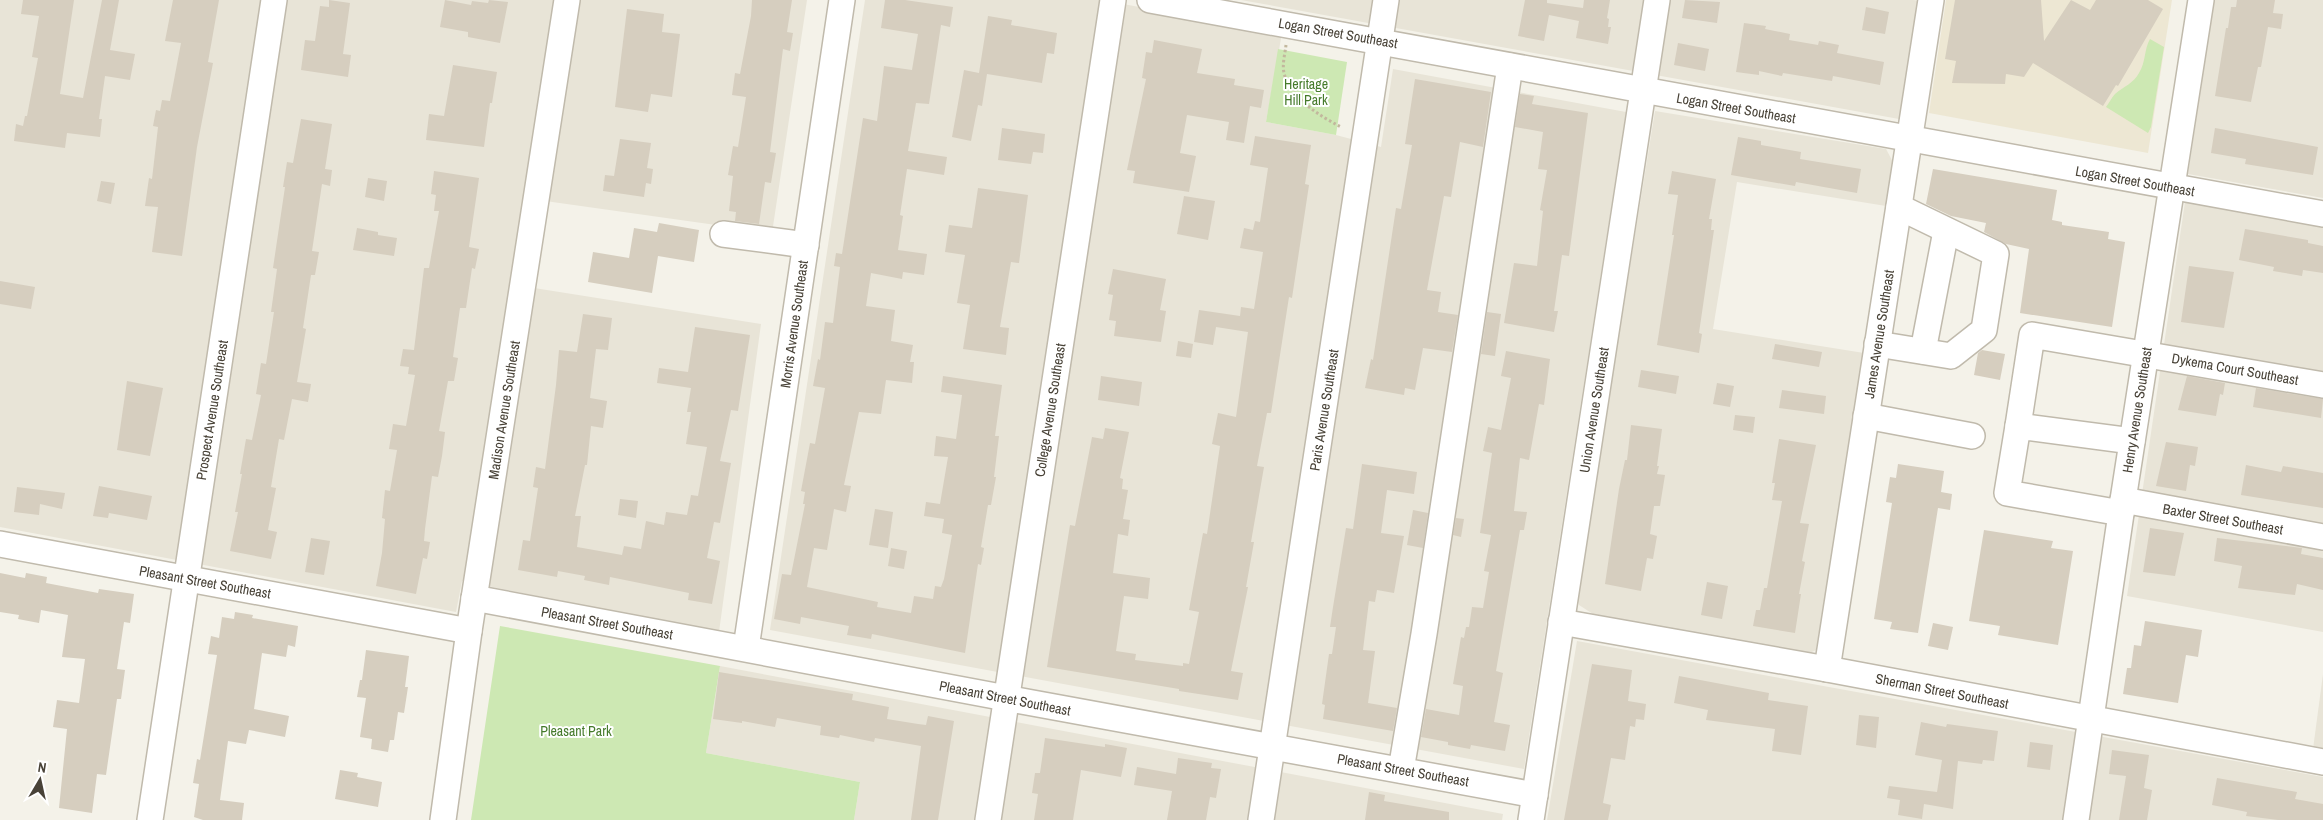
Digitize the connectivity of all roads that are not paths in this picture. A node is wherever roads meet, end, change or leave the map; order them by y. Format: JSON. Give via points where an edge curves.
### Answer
{"nodes":[{"id":1,"x":274,"y":0,"type":"edge"},
{"id":2,"x":567,"y":0,"type":"edge"},
{"id":3,"x":842,"y":0,"type":"edge"},
{"id":4,"x":1113,"y":0,"type":"edge"},
{"id":5,"x":1150,"y":0,"type":"edge"},
{"id":6,"x":1386,"y":0,"type":"edge"},
{"id":7,"x":1657,"y":0,"type":"edge"},
{"id":8,"x":1931,"y":0,"type":"edge"},
{"id":9,"x":2201,"y":0,"type":"edge"},
{"id":10,"x":1380,"y":40,"type":"junction"},
{"id":11,"x":1510,"y":66,"type":"junction"},
{"id":12,"x":1643,"y":91,"type":"junction"},
{"id":13,"x":1909,"y":140,"type":"junction"},
{"id":14,"x":2172,"y":187,"type":"junction"},
{"id":15,"x":1899,"y":207,"type":"junction"},
{"id":16,"x":2323,"y":214,"type":"edge"},
{"id":17,"x":1946,"y":230,"type":"junction"},
{"id":18,"x":723,"y":234,"type":"dead end"},
{"id":19,"x":806,"y":245,"type":"junction"},
{"id":20,"x":1877,"y":344,"type":"junction"},
{"id":21,"x":1923,"y":351,"type":"junction"},
{"id":22,"x":2146,"y":354,"type":"junction"},
{"id":23,"x":2323,"y":384,"type":"edge"},
{"id":24,"x":1866,"y":416,"type":"junction"},
{"id":25,"x":2018,"y":426,"type":"junction"},
{"id":26,"x":1972,"y":436,"type":"dead end"},
{"id":27,"x":2132,"y":441,"type":"junction"},
{"id":28,"x":2122,"y":507,"type":"junction"},
{"id":29,"x":2323,"y":537,"type":"edge"},
{"id":30,"x":0,"y":544,"type":"edge"},
{"id":31,"x":186,"y":579,"type":"junction"},
{"id":32,"x":474,"y":598,"type":"junction"},
{"id":33,"x":1562,"y":622,"type":"junction"},
{"id":34,"x":469,"y":631,"type":"junction"},
{"id":35,"x":746,"y":648,"type":"junction"},
{"id":36,"x":1826,"y":669,"type":"junction"},
{"id":37,"x":1006,"y":699,"type":"junction"},
{"id":38,"x":2091,"y":719,"type":"junction"},
{"id":39,"x":1273,"y":746,"type":"junction"},
{"id":40,"x":2323,"y":762,"type":"edge"},
{"id":41,"x":1401,"y":770,"type":"junction"},
{"id":42,"x":1535,"y":795,"type":"junction"},
{"id":43,"x":150,"y":820,"type":"edge"},
{"id":44,"x":442,"y":820,"type":"edge"},
{"id":45,"x":988,"y":820,"type":"edge"},
{"id":46,"x":1261,"y":820,"type":"edge"},
{"id":47,"x":1532,"y":820,"type":"edge"},
{"id":48,"x":2076,"y":820,"type":"edge"}],
"edges":[{"from":1,"to":31,"type":"street","name":"Prospect Avenue Southeast"},
{"from":2,"to":32,"type":"street","name":"Madison Avenue Southeast"},
{"from":3,"to":19,"type":"street","name":"Morris Avenue Southeast"},
{"from":4,"to":37,"type":"street","name":"College Avenue Southeast"},
{"from":5,"to":10,"type":"street","name":"Logan Street Southeast"},
{"from":6,"to":10,"type":"street","name":"Paris Avenue Southeast"},
{"from":7,"to":12,"type":"street","name":"Union Avenue Southeast"},
{"from":8,"to":13,"type":"street","name":"James Avenue Southeast"},
{"from":9,"to":14,"type":"street","name":"Henry Avenue Southeast"},
{"from":10,"to":11,"type":"street","name":"Logan Street Southeast"},
{"from":10,"to":39,"type":"street","name":"Paris Avenue Southeast"},
{"from":11,"to":12,"type":"street","name":"Logan Street Southeast"},
{"from":11,"to":41,"type":"street"},
{"from":12,"to":13,"type":"street","name":"Logan Street Southeast"},
{"from":12,"to":33,"type":"street","name":"Union Avenue Southeast"},
{"from":13,"to":14,"type":"street","name":"Logan Street Southeast"},
{"from":13,"to":15,"type":"street","name":"James Avenue Southeast"},
{"from":14,"to":16,"type":"street","name":"Logan Street Southeast"},
{"from":14,"to":22,"type":"street","name":"Henry Avenue Southeast"},
{"from":15,"to":17,"type":"street"},
{"from":15,"to":20,"type":"street","name":"James Avenue Southeast"},
{"from":17,"to":21,"type":"street"},
{"from":17,"to":21,"type":"street","via":[[1996,254],[1984,330],[1951,356]]},
{"from":18,"to":19,"type":"street"},
{"from":19,"to":35,"type":"street","name":"Morris Avenue Southeast"},
{"from":20,"to":21,"type":"street"},
{"from":20,"to":24,"type":"street","name":"James Avenue Southeast"},
{"from":22,"to":23,"type":"street","name":"Dykema Court Southeast"},
{"from":22,"to":25,"type":"street","name":"Dykema Court Southeast","via":[[2032,335]]},
{"from":22,"to":27,"type":"street","name":"Henry Avenue Southeast"},
{"from":24,"to":26,"type":"street"},
{"from":24,"to":36,"type":"street","name":"James Avenue Southeast"},
{"from":25,"to":27,"type":"street"},
{"from":25,"to":28,"type":"street","name":"Baxter Street Southeast","via":[[2007,493]]},
{"from":27,"to":28,"type":"street","name":"Henry Avenue Southeast"},
{"from":28,"to":29,"type":"street","name":"Baxter Street Southeast"},
{"from":28,"to":38,"type":"street","name":"Henry Avenue Southeast"},
{"from":30,"to":31,"type":"street","name":"Pleasant Street Southeast"},
{"from":31,"to":34,"type":"street","name":"Pleasant Street Southeast"},
{"from":31,"to":43,"type":"street","name":"Prospect Avenue Southeast"},
{"from":32,"to":34,"type":"street","name":"Madison Avenue Southeast"},
{"from":32,"to":35,"type":"street","name":"Pleasant Street Southeast"},
{"from":33,"to":36,"type":"street","name":"Sherman Street Southeast"},
{"from":33,"to":42,"type":"street","name":"Union Avenue Southeast"},
{"from":34,"to":44,"type":"street","name":"Madison Avenue Southeast"},
{"from":35,"to":37,"type":"street","name":"Pleasant Street Southeast"},
{"from":36,"to":38,"type":"street","name":"Sherman Street Southeast"},
{"from":37,"to":39,"type":"street","name":"Pleasant Street Southeast"},
{"from":37,"to":45,"type":"street","name":"College Avenue Southeast"},
{"from":38,"to":40,"type":"street","name":"Sherman Street Southeast"},
{"from":38,"to":48,"type":"street","name":"Henry Avenue Southeast"},
{"from":39,"to":41,"type":"street","name":"Pleasant Street Southeast"},
{"from":39,"to":46,"type":"street","name":"Paris Avenue Southeast"},
{"from":41,"to":42,"type":"street","name":"Pleasant Street Southeast"},
{"from":42,"to":47,"type":"street","name":"Union Avenue Southeast"}]}
